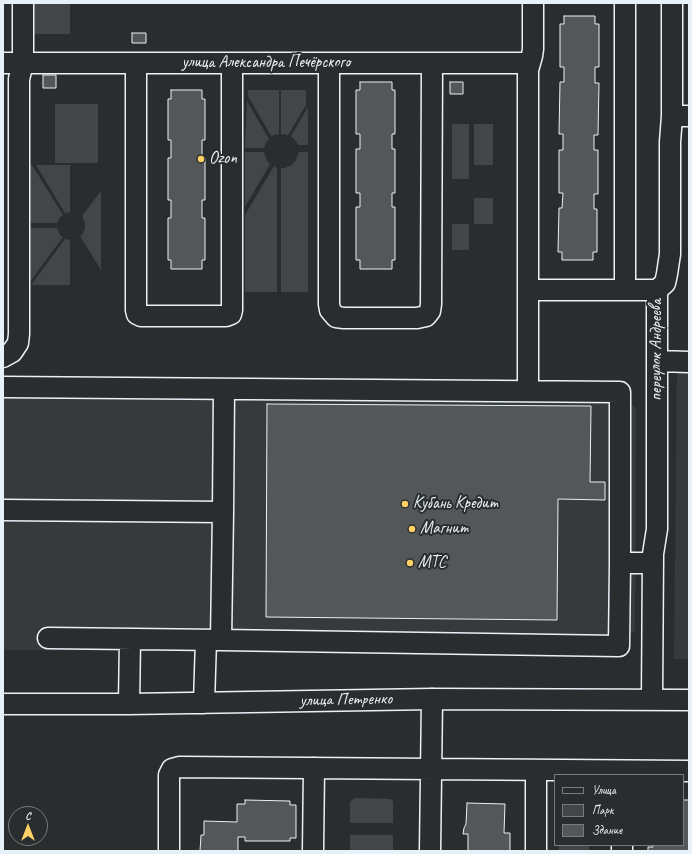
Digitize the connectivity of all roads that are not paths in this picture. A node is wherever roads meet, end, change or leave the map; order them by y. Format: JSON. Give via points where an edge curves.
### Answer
{"nodes":[{"id":1,"x":23,"y":3,"type":"edge"},
{"id":2,"x":533,"y":3,"type":"edge"},
{"id":3,"x":625,"y":3,"type":"edge"},
{"id":4,"x":672,"y":3,"type":"edge"},
{"id":5,"x":13,"y":63,"type":"edge"},
{"id":6,"x":136,"y":63,"type":"junction"},
{"id":7,"x":232,"y":63,"type":"junction"},
{"id":8,"x":329,"y":63,"type":"junction"},
{"id":9,"x":432,"y":63,"type":"junction"},
{"id":10,"x":530,"y":63,"type":"junction"},
{"id":11,"x":680,"y":116,"type":"edge"},
{"id":12,"x":528,"y":290,"type":"junction"},
{"id":13,"x":624,"y":290,"type":"junction"},
{"id":14,"x":657,"y":290,"type":"junction"},
{"id":15,"x":3,"y":357,"type":"edge"},
{"id":16,"x":657,"y":361,"type":"junction"},
{"id":17,"x":689,"y":362,"type":"edge"},
{"id":18,"x":3,"y":387,"type":"edge"},
{"id":19,"x":224,"y":388,"type":"junction"},
{"id":20,"x":528,"y":391,"type":"junction"},
{"id":21,"x":3,"y":510,"type":"edge"},
{"id":22,"x":223,"y":512,"type":"junction"},
{"id":23,"x":620,"y":563,"type":"junction"},
{"id":24,"x":652,"y":563,"type":"junction"},
{"id":25,"x":48,"y":638,"type":"dead end"},
{"id":26,"x":130,"y":639,"type":"junction"},
{"id":27,"x":214,"y":640,"type":"junction"},
{"id":28,"x":432,"y":699,"type":"junction"},
{"id":29,"x":652,"y":699,"type":"junction"},
{"id":30,"x":689,"y":700,"type":"edge"},
{"id":31,"x":204,"y":703,"type":"junction"},
{"id":32,"x":3,"y":704,"type":"edge"},
{"id":33,"x":129,"y":704,"type":"junction"},
{"id":34,"x":314,"y":768,"type":"junction"},
{"id":35,"x":431,"y":769,"type":"junction"},
{"id":36,"x":536,"y":770,"type":"junction"},
{"id":37,"x":689,"y":771,"type":"edge"},
{"id":38,"x":622,"y":773,"type":"edge"},
{"id":39,"x":169,"y":851,"type":"edge"},
{"id":40,"x":313,"y":851,"type":"edge"},
{"id":41,"x":430,"y":851,"type":"edge"},
{"id":42,"x":536,"y":851,"type":"edge"}],
"edges":[{"from":1,"to":5,"type":"street"},
{"from":2,"to":10,"type":"street","via":[[533,49]]},
{"from":3,"to":13,"type":"street"},
{"from":4,"to":11,"type":"street","name":"переулок Андреева"},
{"from":5,"to":6,"type":"street","name":"улица Александра Печёрского"},
{"from":5,"to":15,"type":"street","via":[[19,79],[19,334],[18,343],[12,352]]},
{"from":6,"to":7,"type":"street","name":"улица Александра Печёрского"},
{"from":6,"to":7,"type":"street","via":[[137,314],[226,316],[231,314],[232,310]]},
{"from":7,"to":8,"type":"street","name":"улица Александра Печёрского"},
{"from":8,"to":9,"type":"street","name":"улица Александра Печёрского"},
{"from":8,"to":9,"type":"street","via":[[330,310],[336,317],[344,318],[418,318],[426,316],[432,304]]},
{"from":9,"to":10,"type":"street","name":"улица Александра Печёрского"},
{"from":10,"to":12,"type":"street"},
{"from":11,"to":14,"type":"street","name":"переулок Андреева","via":[[670,142],[670,254],[665,283]]},
{"from":12,"to":13,"type":"street"},
{"from":12,"to":20,"type":"street"},
{"from":13,"to":14,"type":"street"},
{"from":14,"to":16,"type":"street","name":"переулок Андреева"},
{"from":16,"to":17,"type":"street"},
{"from":16,"to":24,"type":"street","name":"переулок Андреева","via":[[657,529]]},
{"from":18,"to":19,"type":"street"},
{"from":19,"to":20,"type":"street"},
{"from":19,"to":22,"type":"street"},
{"from":20,"to":23,"type":"street","via":[[620,392]]},
{"from":21,"to":22,"type":"street"},
{"from":22,"to":27,"type":"street"},
{"from":23,"to":24,"type":"street"},
{"from":23,"to":27,"type":"street","via":[[619,646]]},
{"from":24,"to":29,"type":"street","name":"переулок Андреева"},
{"from":25,"to":26,"type":"street"},
{"from":26,"to":27,"type":"street"},
{"from":26,"to":33,"type":"street"},
{"from":27,"to":31,"type":"street"},
{"from":28,"to":29,"type":"street","name":"улица Петренко"},
{"from":28,"to":31,"type":"street","name":"улица Петренко"},
{"from":28,"to":35,"type":"street"},
{"from":29,"to":30,"type":"street","name":"улица Петренко"},
{"from":31,"to":33,"type":"street","name":"улица Петренко"},
{"from":32,"to":33,"type":"street","name":"улица Петренко"},
{"from":34,"to":35,"type":"street"},
{"from":34,"to":39,"type":"street","via":[[172,769],[169,776]]},
{"from":34,"to":40,"type":"street"},
{"from":35,"to":36,"type":"street"},
{"from":35,"to":41,"type":"street"},
{"from":36,"to":38,"type":"street"},
{"from":36,"to":42,"type":"street"},
{"from":37,"to":38,"type":"street"}]}
